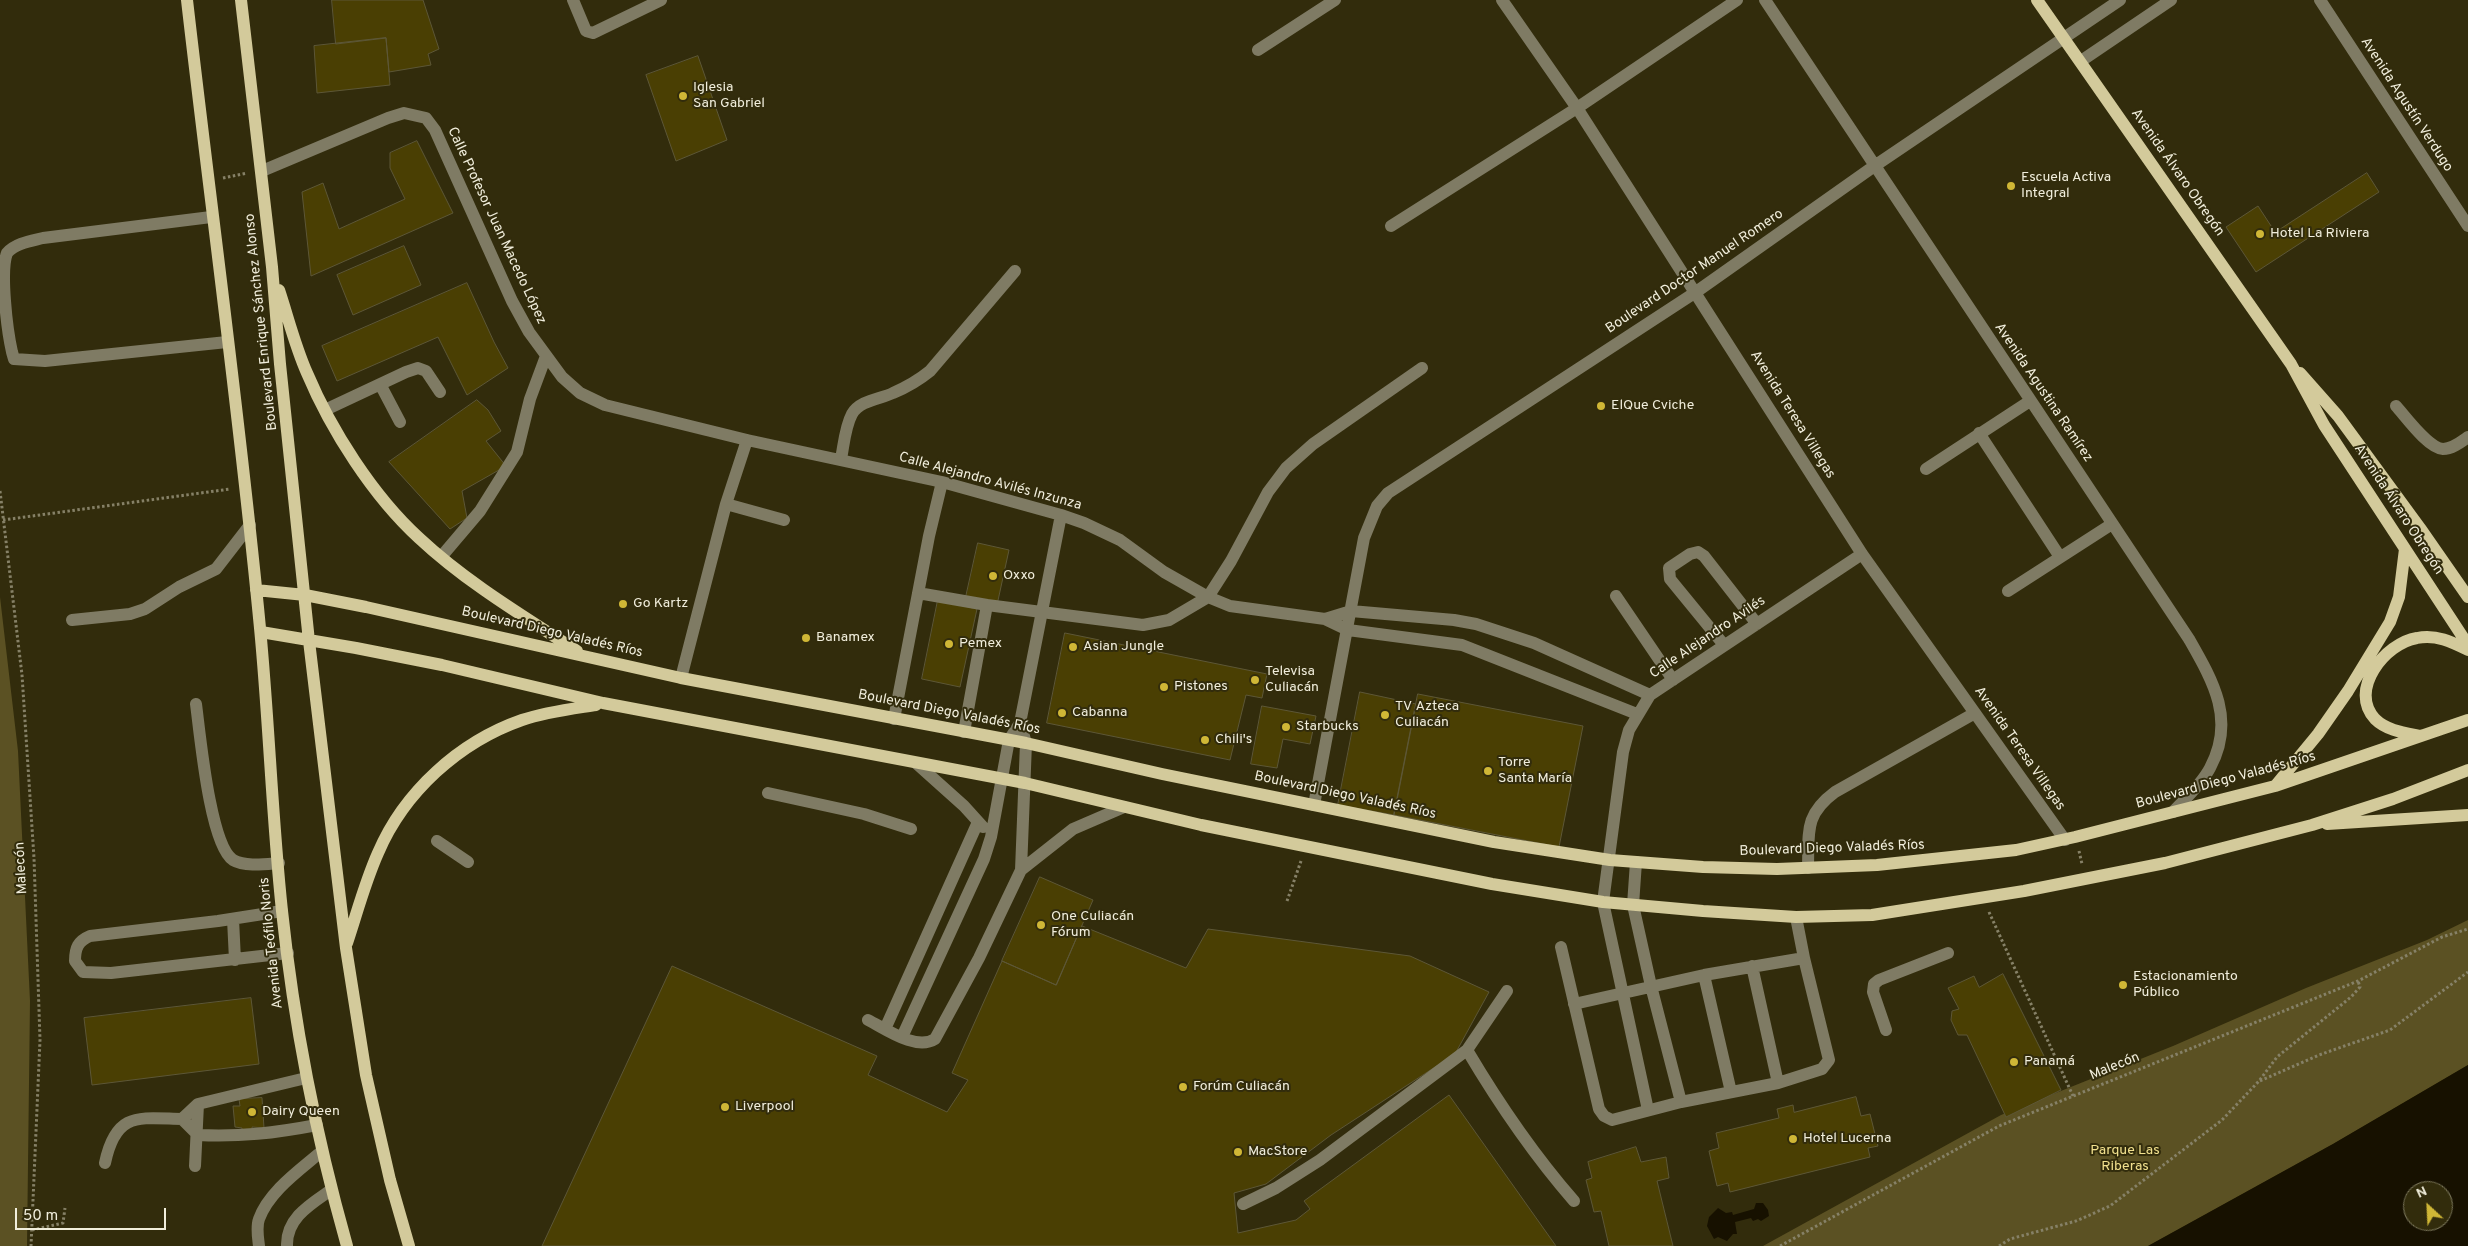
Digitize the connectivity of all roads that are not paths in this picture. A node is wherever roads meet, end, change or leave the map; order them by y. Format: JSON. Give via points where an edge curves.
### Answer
{"nodes":[{"id":1,"x":187,"y":0,"type":"edge"},
{"id":2,"x":241,"y":0,"type":"edge"},
{"id":3,"x":573,"y":0,"type":"edge"},
{"id":4,"x":661,"y":0,"type":"edge"},
{"id":5,"x":1335,"y":0,"type":"edge"},
{"id":6,"x":1502,"y":0,"type":"edge"},
{"id":7,"x":1737,"y":0,"type":"edge"},
{"id":8,"x":1765,"y":0,"type":"edge"},
{"id":9,"x":2037,"y":0,"type":"edge"},
{"id":10,"x":2120,"y":0,"type":"edge"},
{"id":11,"x":2171,"y":0,"type":"edge"},
{"id":12,"x":2320,"y":0,"type":"edge"},
{"id":13,"x":2104,"y":4,"type":"edge"},
{"id":14,"x":2063,"y":38,"type":"junction"},
{"id":15,"x":1258,"y":50,"type":"dead end"},
{"id":16,"x":2081,"y":61,"type":"junction"},
{"id":17,"x":1577,"y":108,"type":"junction"},
{"id":18,"x":1873,"y":167,"type":"junction"},
{"id":19,"x":262,"y":170,"type":"junction"},
{"id":20,"x":212,"y":217,"type":"junction"},
{"id":21,"x":1391,"y":226,"type":"dead end"},
{"id":22,"x":2468,"y":226,"type":"edge"},
{"id":23,"x":272,"y":267,"type":"junction"},
{"id":24,"x":1015,"y":271,"type":"dead end"},
{"id":25,"x":1696,"y":292,"type":"junction"},
{"id":26,"x":227,"y":342,"type":"junction"},
{"id":27,"x":546,"y":356,"type":"junction"},
{"id":28,"x":2291,"y":364,"type":"junction"},
{"id":29,"x":1422,"y":368,"type":"dead end"},
{"id":30,"x":380,"y":384,"type":"junction"},
{"id":31,"x":440,"y":392,"type":"dead end"},
{"id":32,"x":2030,"y":401,"type":"junction"},
{"id":33,"x":2396,"y":406,"type":"dead end"},
{"id":34,"x":325,"y":410,"type":"junction"},
{"id":35,"x":400,"y":422,"type":"dead end"},
{"id":36,"x":1979,"y":433,"type":"junction"},
{"id":37,"x":2468,"y":437,"type":"edge"},
{"id":38,"x":748,"y":440,"type":"junction"},
{"id":39,"x":841,"y":459,"type":"junction"},
{"id":40,"x":1926,"y":468,"type":"dead end"},
{"id":41,"x":942,"y":482,"type":"junction"},
{"id":42,"x":726,"y":504,"type":"junction"},
{"id":43,"x":1061,"y":515,"type":"junction"},
{"id":44,"x":784,"y":520,"type":"dead end"},
{"id":45,"x":2112,"y":524,"type":"junction"},
{"id":46,"x":250,"y":525,"type":"junction"},
{"id":47,"x":2405,"y":549,"type":"junction"},
{"id":48,"x":1862,"y":554,"type":"junction"},
{"id":49,"x":441,"y":557,"type":"junction"},
{"id":50,"x":2060,"y":558,"type":"junction"},
{"id":51,"x":256,"y":590,"type":"junction"},
{"id":52,"x":2008,"y":591,"type":"dead end"},
{"id":53,"x":918,"y":594,"type":"junction"},
{"id":54,"x":305,"y":595,"type":"junction"},
{"id":55,"x":1616,"y":596,"type":"dead end"},
{"id":56,"x":1208,"y":597,"type":"junction"},
{"id":57,"x":2468,"y":597,"type":"edge"},
{"id":58,"x":987,"y":605,"type":"junction"},
{"id":59,"x":1042,"y":611,"type":"junction"},
{"id":60,"x":1351,"y":611,"type":"junction"},
{"id":61,"x":1325,"y":619,"type":"junction"},
{"id":62,"x":72,"y":620,"type":"dead end"},
{"id":63,"x":1757,"y":624,"type":"junction"},
{"id":64,"x":1348,"y":630,"type":"junction"},
{"id":65,"x":261,"y":632,"type":"junction"},
{"id":66,"x":309,"y":641,"type":"junction"},
{"id":67,"x":2468,"y":645,"type":"edge"},
{"id":68,"x":1724,"y":646,"type":"junction"},
{"id":69,"x":2468,"y":650,"type":"edge"},
{"id":70,"x":583,"y":655,"type":"junction"},
{"id":71,"x":680,"y":678,"type":"junction"},
{"id":72,"x":1673,"y":680,"type":"junction"},
{"id":73,"x":1650,"y":695,"type":"junction"},
{"id":74,"x":196,"y":704,"type":"dead end"},
{"id":75,"x":604,"y":704,"type":"junction"},
{"id":76,"x":1975,"y":713,"type":"junction"},
{"id":77,"x":1637,"y":714,"type":"junction"},
{"id":78,"x":894,"y":718,"type":"junction"},
{"id":79,"x":2468,"y":720,"type":"edge"},
{"id":80,"x":1020,"y":723,"type":"junction"},
{"id":81,"x":964,"y":732,"type":"junction"},
{"id":82,"x":2424,"y":736,"type":"junction"},
{"id":83,"x":1009,"y":740,"type":"junction"},
{"id":84,"x":1026,"y":743,"type":"junction"},
{"id":85,"x":916,"y":763,"type":"junction"},
{"id":86,"x":2468,"y":770,"type":"edge"},
{"id":87,"x":1001,"y":778,"type":"junction"},
{"id":88,"x":1025,"y":783,"type":"junction"},
{"id":89,"x":2275,"y":786,"type":"junction"},
{"id":90,"x":768,"y":793,"type":"dead end"},
{"id":91,"x":1314,"y":805,"type":"junction"},
{"id":92,"x":1124,"y":806,"type":"junction"},
{"id":93,"x":2173,"y":812,"type":"junction"},
{"id":94,"x":2468,"y":815,"type":"edge"},
{"id":95,"x":978,"y":822,"type":"junction"},
{"id":96,"x":2312,"y":825,"type":"junction"},
{"id":97,"x":911,"y":829,"type":"dead end"},
{"id":98,"x":990,"y":837,"type":"junction"},
{"id":99,"x":2070,"y":838,"type":"junction"},
{"id":100,"x":437,"y":841,"type":"dead end"},
{"id":101,"x":1610,"y":860,"type":"junction"},
{"id":102,"x":468,"y":862,"type":"dead end"},
{"id":103,"x":1636,"y":862,"type":"junction"},
{"id":104,"x":279,"y":863,"type":"junction"},
{"id":105,"x":1808,"y":868,"type":"junction"},
{"id":106,"x":1021,"y":870,"type":"junction"},
{"id":107,"x":1604,"y":902,"type":"junction"},
{"id":108,"x":1633,"y":905,"type":"junction"},
{"id":109,"x":282,"y":911,"type":"junction"},
{"id":110,"x":1796,"y":917,"type":"junction"},
{"id":111,"x":233,"y":919,"type":"junction"},
{"id":112,"x":933,"y":921,"type":"junction"},
{"id":113,"x":951,"y":929,"type":"junction"},
{"id":114,"x":1561,"y":947,"type":"dead end"},
{"id":115,"x":346,"y":948,"type":"junction"},
{"id":116,"x":288,"y":953,"type":"junction"},
{"id":117,"x":1948,"y":953,"type":"dead end"},
{"id":118,"x":1804,"y":958,"type":"junction"},
{"id":119,"x":235,"y":960,"type":"junction"},
{"id":120,"x":1752,"y":966,"type":"junction"},
{"id":121,"x":1704,"y":975,"type":"junction"},
{"id":122,"x":1651,"y":986,"type":"junction"},
{"id":123,"x":1507,"y":991,"type":"dead end"},
{"id":124,"x":1622,"y":992,"type":"junction"},
{"id":125,"x":1574,"y":1004,"type":"junction"},
{"id":126,"x":868,"y":1020,"type":"dead end"},
{"id":127,"x":885,"y":1028,"type":"junction"},
{"id":128,"x":1886,"y":1030,"type":"dead end"},
{"id":129,"x":902,"y":1037,"type":"junction"},
{"id":130,"x":1467,"y":1050,"type":"junction"},
{"id":131,"x":306,"y":1078,"type":"junction"},
{"id":132,"x":1778,"y":1083,"type":"junction"},
{"id":133,"x":1731,"y":1092,"type":"junction"},
{"id":134,"x":1681,"y":1102,"type":"junction"},
{"id":135,"x":198,"y":1104,"type":"junction"},
{"id":136,"x":1648,"y":1110,"type":"junction"},
{"id":137,"x":182,"y":1119,"type":"junction"},
{"id":138,"x":317,"y":1125,"type":"junction"},
{"id":139,"x":198,"y":1134,"type":"junction"},
{"id":140,"x":322,"y":1151,"type":"junction"},
{"id":141,"x":105,"y":1163,"type":"dead end"},
{"id":142,"x":195,"y":1166,"type":"dead end"},
{"id":143,"x":331,"y":1190,"type":"junction"},
{"id":144,"x":1574,"y":1201,"type":"dead end"},
{"id":145,"x":1243,"y":1204,"type":"dead end"},
{"id":146,"x":260,"y":1246,"type":"edge"},
{"id":147,"x":287,"y":1246,"type":"edge"},
{"id":148,"x":347,"y":1246,"type":"edge"},
{"id":149,"x":409,"y":1246,"type":"edge"}],
"edges":[{"from":1,"to":20,"type":"main road"},
{"from":2,"to":19,"type":"main road","name":"Boulevard Enrique Sánchez Alonso"},
{"from":3,"to":4,"type":"street","via":[[586,31],[593,33]]},
{"from":5,"to":15,"type":"street"},
{"from":6,"to":17,"type":"street","name":"Avenida Teresa Villegas"},
{"from":7,"to":17,"type":"street"},
{"from":8,"to":18,"type":"street","name":"Avenida Agustina Ramírez"},
{"from":9,"to":14,"type":"main road","name":"Avenida Álvaro Obregón"},
{"from":10,"to":13,"type":"street","name":"Boulevard Doctor Manuel Romero"},
{"from":11,"to":16,"type":"street"},
{"from":12,"to":22,"type":"street","name":"Avenida Agustín Verdugo"},
{"from":13,"to":14,"type":"street","name":"Boulevard Doctor Manuel Romero"},
{"from":14,"to":16,"type":"main road","name":"Avenida Álvaro Obregón"},
{"from":14,"to":18,"type":"street","name":"Boulevard Doctor Manuel Romero"},
{"from":16,"to":28,"type":"main road","name":"Avenida Álvaro Obregón"},
{"from":17,"to":21,"type":"street"},
{"from":17,"to":25,"type":"street","name":"Avenida Teresa Villegas"},
{"from":18,"to":25,"type":"street","name":"Boulevard Doctor Manuel Romero"},
{"from":18,"to":32,"type":"street","name":"Avenida Agustina Ramírez"},
{"from":19,"to":23,"type":"main road","name":"Boulevard Enrique Sánchez Alonso"},
{"from":19,"to":27,"type":"street","name":"Calle Profesor Juan Macedo López","via":[[388,118],[404,113],[426,118],[435,130],[512,301]]},
{"from":20,"to":26,"type":"main road"},
{"from":20,"to":26,"type":"street","via":[[43,238],[16,246],[4,259],[2,302],[14,359],[19,360],[45,362]]},
{"from":23,"to":34,"type":"main road","via":[[307,373]]},
{"from":23,"to":54,"type":"main road","name":"Boulevard Enrique Sánchez Alonso"},
{"from":24,"to":39,"type":"street","via":[[920,380],[862,404],[853,412]]},
{"from":25,"to":48,"type":"street","name":"Avenida Teresa Villegas"},
{"from":25,"to":60,"type":"street","name":"Boulevard Doctor Manuel Romero","via":[[1388,493],[1370,519],[1364,538]]},
{"from":26,"to":46,"type":"main road"},
{"from":27,"to":38,"type":"street","name":"Calle Profesor Juan Macedo López","via":[[562,377],[580,392],[606,406]]},
{"from":27,"to":49,"type":"street","via":[[530,399],[517,452],[480,511]]},
{"from":28,"to":47,"type":"main road","name":"Avenida Álvaro Obregón","via":[[2324,425]]},
{"from":28,"to":57,"type":"main road","name":"Avenida Álvaro Obregón","via":[[2338,416]]},
{"from":29,"to":56,"type":"street","via":[[1313,444],[1286,468],[1268,492]]},
{"from":30,"to":31,"type":"street","via":[[422,368]]},
{"from":30,"to":34,"type":"street"},
{"from":30,"to":35,"type":"street"},
{"from":32,"to":36,"type":"street"},
{"from":32,"to":45,"type":"street","name":"Avenida Agustina Ramírez"},
{"from":33,"to":37,"type":"street","via":[[2432,445],[2443,449]]},
{"from":34,"to":49,"type":"main road","via":[[389,507]]},
{"from":36,"to":40,"type":"street"},
{"from":36,"to":50,"type":"street"},
{"from":38,"to":39,"type":"street","name":"Calle Alejandro Avilés Inzunza"},
{"from":38,"to":42,"type":"street"},
{"from":39,"to":41,"type":"street","name":"Calle Alejandro Avilés Inzunza"},
{"from":41,"to":43,"type":"street","name":"Calle Alejandro Avilés Inzunza"},
{"from":41,"to":53,"type":"street"},
{"from":42,"to":44,"type":"street"},
{"from":42,"to":71,"type":"street"},
{"from":43,"to":56,"type":"street","name":"Calle Alejandro Avilés Inzunza","via":[[1120,540],[1164,572]]},
{"from":43,"to":59,"type":"street"},
{"from":45,"to":50,"type":"street"},
{"from":45,"to":93,"type":"street","name":"Avenida Agustina Ramírez","via":[[2189,639],[2217,694],[2221,724],[2210,770]]},
{"from":46,"to":51,"type":"main road"},
{"from":46,"to":62,"type":"street","via":[[216,569],[179,587],[146,609],[116,616]]},
{"from":47,"to":67,"type":"main road","name":"Avenida Álvaro Obregón"},
{"from":47,"to":89,"type":"main road","via":[[2399,597],[2390,622],[2333,712]]},
{"from":48,"to":63,"type":"street","name":"Calle Alejandro Avilés"},
{"from":48,"to":76,"type":"street","name":"Avenida Teresa Villegas"},
{"from":49,"to":70,"type":"main road"},
{"from":50,"to":52,"type":"street"},
{"from":51,"to":54,"type":"main road","name":"Boulevard Diego Valadés Ríos"},
{"from":51,"to":65,"type":"main road"},
{"from":53,"to":58,"type":"street"},
{"from":53,"to":78,"type":"street"},
{"from":54,"to":66,"type":"main road","name":"Boulevard Enrique Sánchez Alonso"},
{"from":54,"to":70,"type":"main road","name":"Boulevard Diego Valadés Ríos"},
{"from":55,"to":72,"type":"street"},
{"from":56,"to":59,"type":"street","via":[[1169,620],[1155,624]]},
{"from":56,"to":61,"type":"street","name":"Calle Alejandro Avilés Inzunza","via":[[1251,610]]},
{"from":58,"to":59,"type":"street"},
{"from":58,"to":81,"type":"street"},
{"from":59,"to":80,"type":"street"},
{"from":60,"to":61,"type":"street","name":"Calle Alejandro Avilés Inzunza"},
{"from":60,"to":64,"type":"street","name":"Boulevard Doctor Manuel Romero"},
{"from":60,"to":73,"type":"street","name":"Calle Alejandro Avilés Inzunza","via":[[1476,624],[1534,643]]},
{"from":61,"to":64,"type":"street","name":"Calle Alejandro Avilés Inzunza"},
{"from":63,"to":68,"type":"street","name":"Calle Alejandro Avilés"},
{"from":63,"to":68,"type":"street","via":[[1698,552],[1669,568],[1670,579]]},
{"from":64,"to":77,"type":"street","name":"Calle Alejandro Avilés Inzunza","via":[[1462,645]]},
{"from":64,"to":91,"type":"street","name":"Boulevard Doctor Manuel Romero"},
{"from":65,"to":66,"type":"main road"},
{"from":65,"to":104,"type":"main road","name":"Avenida Teófilo Noris"},
{"from":66,"to":75,"type":"main road","via":[[442,665]]},
{"from":66,"to":115,"type":"main road"},
{"from":68,"to":72,"type":"street","name":"Calle Alejandro Avilés"},
{"from":69,"to":82,"type":"main road","via":[[2439,637],[2416,638],[2399,644],[2377,664],[2366,693],[2370,711],[2376,719],[2396,731]]},
{"from":70,"to":71,"type":"main road","name":"Boulevard Diego Valadés Ríos"},
{"from":71,"to":78,"type":"main road","name":"Boulevard Diego Valadés Ríos"},
{"from":72,"to":73,"type":"street","name":"Calle Alejandro Avilés"},
{"from":73,"to":77,"type":"street","name":"Calle Alejandro Avilés"},
{"from":74,"to":104,"type":"street","via":[[212,810],[221,844],[236,862]]},
{"from":75,"to":85,"type":"main road"},
{"from":75,"to":115,"type":"main road","via":[[521,721],[488,735],[449,759],[395,819],[378,852]]},
{"from":76,"to":99,"type":"street","name":"Avenida Teresa Villegas"},
{"from":76,"to":105,"type":"street","via":[[1820,803],[1812,815],[1809,830]]},
{"from":77,"to":101,"type":"street","name":"Calle Alejandro Avilés","via":[[1623,752]]},
{"from":78,"to":81,"type":"main road","name":"Boulevard Diego Valadés Ríos"},
{"from":79,"to":82,"type":"main road","name":"Boulevard Diego Valadés Ríos"},
{"from":80,"to":83,"type":"street"},
{"from":80,"to":84,"type":"street"},
{"from":81,"to":83,"type":"main road","name":"Boulevard Diego Valadés Ríos"},
{"from":82,"to":89,"type":"main road","name":"Boulevard Diego Valadés Ríos"},
{"from":83,"to":84,"type":"main road","name":"Boulevard Diego Valadés Ríos"},
{"from":83,"to":87,"type":"street"},
{"from":84,"to":88,"type":"street"},
{"from":84,"to":91,"type":"main road","name":"Boulevard Diego Valadés Ríos"},
{"from":85,"to":87,"type":"main road"},
{"from":85,"to":95,"type":"street"},
{"from":86,"to":96,"type":"main road"},
{"from":87,"to":88,"type":"main road"},
{"from":87,"to":98,"type":"street"},
{"from":88,"to":92,"type":"main road"},
{"from":88,"to":106,"type":"street"},
{"from":89,"to":93,"type":"main road","name":"Boulevard Diego Valadés Ríos"},
{"from":90,"to":97,"type":"street","via":[[864,814]]},
{"from":91,"to":101,"type":"main road","name":"Boulevard Diego Valadés Ríos","via":[[1494,842]]},
{"from":92,"to":106,"type":"street","via":[[1072,829]]},
{"from":92,"to":107,"type":"main road","via":[[1305,847],[1492,884]]},
{"from":93,"to":99,"type":"main road","name":"Boulevard Diego Valadés Ríos"},
{"from":94,"to":96,"type":"main road"},
{"from":95,"to":98,"type":"street"},
{"from":95,"to":112,"type":"street"},
{"from":96,"to":110,"type":"main road","via":[[2087,880],[1894,913]]},
{"from":98,"to":113,"type":"street","via":[[984,859]]},
{"from":99,"to":105,"type":"main road","name":"Boulevard Diego Valadés Ríos","via":[[2016,850],[1941,859]]},
{"from":100,"to":102,"type":"street"},
{"from":101,"to":103,"type":"main road","name":"Boulevard Diego Valadés Ríos"},
{"from":101,"to":107,"type":"street","name":"Calle Alejandro Avilés"},
{"from":103,"to":105,"type":"main road","name":"Boulevard Diego Valadés Ríos","via":[[1703,867]]},
{"from":103,"to":108,"type":"street"},
{"from":104,"to":109,"type":"main road","name":"Avenida Teófilo Noris"},
{"from":106,"to":129,"type":"street","via":[[936,1039],[925,1043]]},
{"from":107,"to":108,"type":"main road"},
{"from":107,"to":124,"type":"street","name":"Calle Alejandro Avilés"},
{"from":108,"to":110,"type":"main road"},
{"from":108,"to":122,"type":"street"},
{"from":109,"to":111,"type":"street"},
{"from":109,"to":116,"type":"main road","name":"Avenida Teófilo Noris"},
{"from":110,"to":118,"type":"street"},
{"from":111,"to":119,"type":"street"},
{"from":111,"to":119,"type":"street","via":[[90,936],[76,947],[75,961],[83,972],[90,974]]},
{"from":112,"to":113,"type":"street"},
{"from":112,"to":127,"type":"street"},
{"from":113,"to":129,"type":"street"},
{"from":114,"to":125,"type":"street"},
{"from":115,"to":149,"type":"main road","via":[[366,1075]]},
{"from":116,"to":119,"type":"street"},
{"from":116,"to":131,"type":"main road","name":"Avenida Teófilo Noris"},
{"from":117,"to":128,"type":"street","via":[[1874,984],[1873,992]]},
{"from":118,"to":120,"type":"street"},
{"from":118,"to":132,"type":"street","via":[[1829,1060],[1822,1070]]},
{"from":120,"to":121,"type":"street"},
{"from":120,"to":132,"type":"street"},
{"from":121,"to":122,"type":"street"},
{"from":121,"to":133,"type":"street"},
{"from":122,"to":124,"type":"street"},
{"from":122,"to":134,"type":"street"},
{"from":123,"to":130,"type":"street"},
{"from":124,"to":125,"type":"street"},
{"from":124,"to":136,"type":"street","name":"Calle Alejandro Avilés"},
{"from":125,"to":136,"type":"street","via":[[1599,1109],[1612,1120]]},
{"from":126,"to":127,"type":"street"},
{"from":127,"to":129,"type":"street"},
{"from":130,"to":144,"type":"street","via":[[1527,1145]]},
{"from":130,"to":145,"type":"street","via":[[1320,1160]]},
{"from":131,"to":135,"type":"street"},
{"from":131,"to":138,"type":"main road","name":"Avenida Teófilo Noris"},
{"from":132,"to":133,"type":"street"},
{"from":133,"to":134,"type":"street"},
{"from":134,"to":136,"type":"street"},
{"from":135,"to":137,"type":"street"},
{"from":135,"to":139,"type":"street"},
{"from":137,"to":139,"type":"street"},
{"from":137,"to":141,"type":"street","via":[[145,1117],[133,1120],[118,1130],[108,1148]]},
{"from":138,"to":139,"type":"street","via":[[252,1136]]},
{"from":138,"to":140,"type":"main road","name":"Avenida Teófilo Noris"},
{"from":139,"to":142,"type":"street"},
{"from":140,"to":143,"type":"main road","name":"Avenida Teófilo Noris"},
{"from":140,"to":146,"type":"street","via":[[295,1174],[264,1208],[258,1220]]},
{"from":143,"to":147,"type":"street","via":[[296,1218],[290,1227]]},
{"from":143,"to":148,"type":"main road","name":"Avenida Teófilo Noris"}]}
